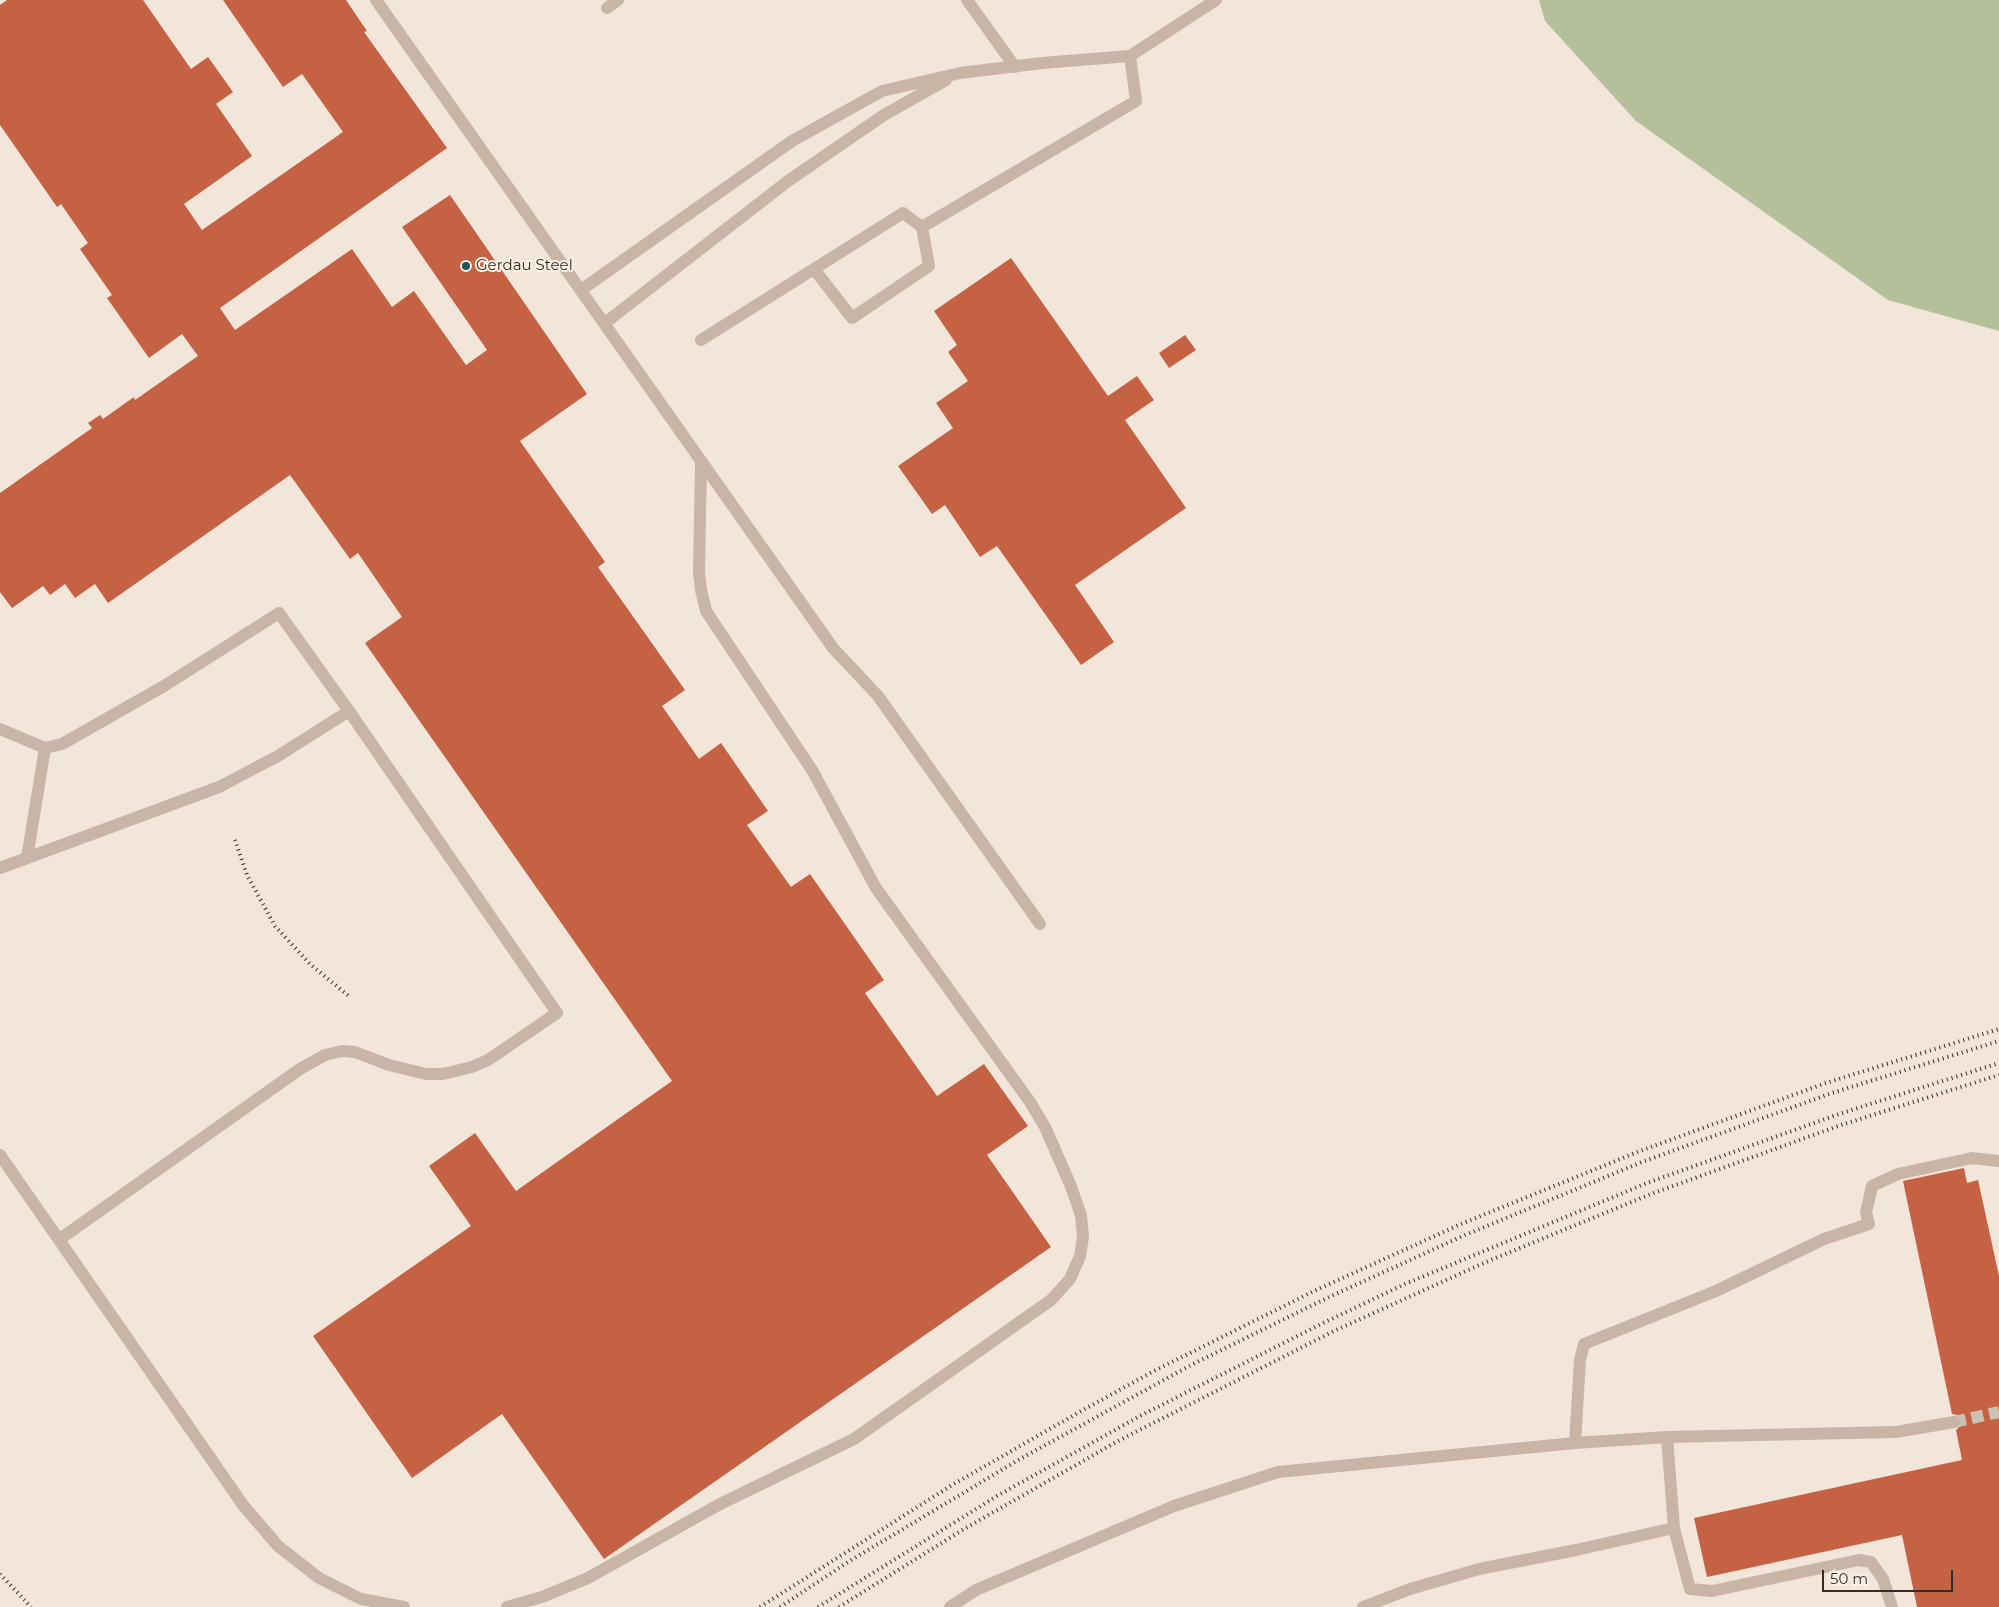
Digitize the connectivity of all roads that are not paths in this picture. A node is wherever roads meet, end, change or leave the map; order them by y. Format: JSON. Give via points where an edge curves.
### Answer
{"nodes":[{"id":1,"x":376,"y":0,"type":"edge"},
{"id":2,"x":618,"y":0,"type":"edge"},
{"id":3,"x":967,"y":0,"type":"edge"},
{"id":4,"x":1216,"y":0,"type":"edge"},
{"id":5,"x":607,"y":8,"type":"dead end"},
{"id":6,"x":1130,"y":56,"type":"junction"},
{"id":7,"x":1015,"y":66,"type":"junction"},
{"id":8,"x":960,"y":73,"type":"junction"},
{"id":9,"x":922,"y":227,"type":"junction"},
{"id":10,"x":814,"y":269,"type":"junction"},
{"id":11,"x":581,"y":290,"type":"junction"},
{"id":12,"x":605,"y":323,"type":"junction"},
{"id":13,"x":701,"y":340,"type":"dead end"},
{"id":14,"x":701,"y":463,"type":"junction"},
{"id":15,"x":348,"y":711,"type":"junction"},
{"id":16,"x":0,"y":729,"type":"edge"},
{"id":17,"x":46,"y":748,"type":"junction"},
{"id":18,"x":27,"y":858,"type":"junction"},
{"id":19,"x":0,"y":868,"type":"edge"},
{"id":20,"x":1040,"y":924,"type":"dead end"},
{"id":21,"x":0,"y":1155,"type":"edge"},
{"id":22,"x":1999,"y":1161,"type":"edge"},
{"id":23,"x":60,"y":1239,"type":"junction"},
{"id":24,"x":1954,"y":1422,"type":"tunnel mouth"},
{"id":25,"x":1667,"y":1437,"type":"junction"},
{"id":26,"x":1575,"y":1443,"type":"junction"},
{"id":27,"x":1674,"y":1528,"type":"junction"},
{"id":28,"x":404,"y":1607,"type":"edge"},
{"id":29,"x":507,"y":1607,"type":"edge"},
{"id":30,"x":950,"y":1607,"type":"edge"},
{"id":31,"x":1362,"y":1607,"type":"edge"},
{"id":32,"x":1892,"y":1607,"type":"edge"}],
"edges":[{"from":1,"to":11,"type":"lane"},
{"from":2,"to":5,"type":"lane"},
{"from":3,"to":7,"type":"lane"},
{"from":4,"to":6,"type":"lane"},
{"from":6,"to":7,"type":"lane"},
{"from":6,"to":9,"type":"lane","via":[[1136,101]]},
{"from":7,"to":8,"type":"lane"},
{"from":8,"to":11,"type":"lane","via":[[882,91],[792,141]]},
{"from":8,"to":12,"type":"lane","via":[[884,115],[788,181]]},
{"from":9,"to":10,"type":"lane","via":[[903,214]]},
{"from":9,"to":10,"type":"lane","via":[[929,266],[852,318]]},
{"from":10,"to":13,"type":"lane"},
{"from":11,"to":12,"type":"lane"},
{"from":12,"to":14,"type":"lane"},
{"from":14,"to":20,"type":"lane","via":[[833,648],[878,696]]},
{"from":14,"to":29,"type":"lane","via":[[699,572],[706,611],[812,770],[876,888],[1030,1102],[1070,1184],[1081,1215],[1080,1256],[1070,1279],[1051,1300],[854,1439],[720,1504],[588,1578]]},
{"from":15,"to":17,"type":"lane","via":[[279,613],[155,691],[62,744]]},
{"from":15,"to":18,"type":"lane","via":[[278,756],[219,786]]},
{"from":15,"to":23,"type":"lane","via":[[557,1013],[488,1060],[443,1074],[426,1074],[389,1065],[354,1052],[324,1055]]},
{"from":16,"to":17,"type":"lane"},
{"from":17,"to":18,"type":"lane"},
{"from":18,"to":19,"type":"lane"},
{"from":21,"to":23,"type":"lane"},
{"from":22,"to":26,"type":"lane","via":[[1972,1158],[1898,1174],[1872,1186],[1866,1213],[1868,1224],[1824,1239],[1716,1291],[1584,1344],[1578,1379]]},
{"from":23,"to":28,"type":"lane","via":[[243,1505],[278,1546],[319,1578],[361,1599]]},
{"from":24,"to":25,"type":"lane","via":[[1896,1432]]},
{"from":25,"to":26,"type":"lane"},
{"from":25,"to":27,"type":"lane"},
{"from":26,"to":30,"type":"lane","via":[[1278,1472],[1174,1506],[976,1590]]},
{"from":27,"to":31,"type":"lane","via":[[1479,1568]]},
{"from":27,"to":32,"type":"lane","via":[[1690,1589],[1712,1591],[1859,1560],[1871,1562],[1883,1579]]}]}
